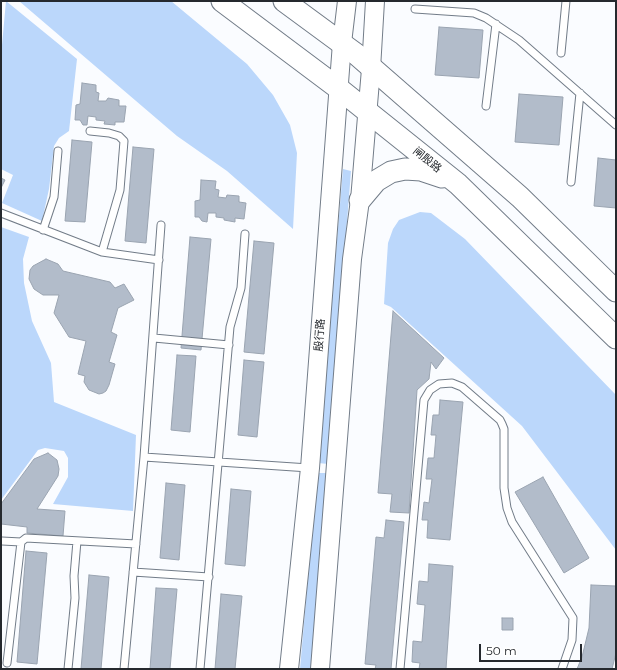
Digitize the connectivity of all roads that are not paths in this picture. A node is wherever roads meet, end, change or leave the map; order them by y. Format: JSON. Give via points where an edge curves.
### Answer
{"nodes":[{"id":1,"x":222,"y":1,"type":"edge"},
{"id":2,"x":284,"y":1,"type":"edge"},
{"id":3,"x":347,"y":1,"type":"edge"},
{"id":4,"x":375,"y":1,"type":"edge"},
{"id":5,"x":566,"y":1,"type":"edge"},
{"id":6,"x":415,"y":9,"type":"dead end"},
{"id":7,"x":496,"y":24,"type":"junction"},
{"id":8,"x":342,"y":43,"type":"junction"},
{"id":9,"x":561,"y":53,"type":"dead end"},
{"id":10,"x":371,"y":69,"type":"junction"},
{"id":11,"x":338,"y":88,"type":"junction"},
{"id":12,"x":580,"y":93,"type":"junction"},
{"id":13,"x":486,"y":106,"type":"dead end"},
{"id":14,"x":368,"y":112,"type":"junction"},
{"id":15,"x":616,"y":125,"type":"edge"},
{"id":16,"x":90,"y":131,"type":"dead end"},
{"id":17,"x":58,"y":152,"type":"dead end"},
{"id":18,"x":571,"y":182,"type":"dead end"},
{"id":19,"x":458,"y":184,"type":"junction"},
{"id":20,"x":360,"y":200,"type":"junction"},
{"id":21,"x":1,"y":213,"type":"edge"},
{"id":22,"x":161,"y":225,"type":"dead end"},
{"id":23,"x":43,"y":230,"type":"junction"},
{"id":24,"x":245,"y":234,"type":"dead end"},
{"id":25,"x":102,"y":252,"type":"junction"},
{"id":26,"x":159,"y":260,"type":"junction"},
{"id":27,"x":616,"y":292,"type":"edge"},
{"id":28,"x":154,"y":338,"type":"junction"},
{"id":29,"x":616,"y":338,"type":"edge"},
{"id":30,"x":229,"y":345,"type":"junction"},
{"id":31,"x":144,"y":457,"type":"junction"},
{"id":32,"x":220,"y":462,"type":"junction"},
{"id":33,"x":310,"y":468,"type":"junction"},
{"id":34,"x":2,"y":541,"type":"dead end"},
{"id":35,"x":77,"y":541,"type":"junction"},
{"id":36,"x":21,"y":542,"type":"junction"},
{"id":37,"x":136,"y":544,"type":"junction"},
{"id":38,"x":134,"y":572,"type":"junction"},
{"id":39,"x":209,"y":577,"type":"junction"},
{"id":40,"x":7,"y":663,"type":"dead end"},
{"id":41,"x":68,"y":669,"type":"edge"},
{"id":42,"x":124,"y":669,"type":"edge"},
{"id":43,"x":200,"y":669,"type":"edge"},
{"id":44,"x":289,"y":669,"type":"edge"},
{"id":45,"x":320,"y":669,"type":"edge"},
{"id":46,"x":400,"y":669,"type":"edge"},
{"id":47,"x":562,"y":669,"type":"edge"}],
"edges":[{"from":1,"to":11,"type":"main road","name":"闸殷路"},
{"from":2,"to":8,"type":"main road"},
{"from":3,"to":8,"type":"main road","name":"殷行路"},
{"from":4,"to":10,"type":"main road"},
{"from":5,"to":9,"type":"lane"},
{"from":6,"to":7,"type":"lane","via":[[474,13]]},
{"from":7,"to":12,"type":"lane","via":[[519,40]]},
{"from":7,"to":13,"type":"lane"},
{"from":8,"to":10,"type":"main road"},
{"from":8,"to":11,"type":"main road","name":"殷行路"},
{"from":10,"to":14,"type":"main road"},
{"from":10,"to":27,"type":"main road","via":[[520,197]]},
{"from":11,"to":14,"type":"main road","name":"闸殷路"},
{"from":11,"to":33,"type":"main road","name":"殷行路"},
{"from":12,"to":15,"type":"lane"},
{"from":12,"to":18,"type":"lane"},
{"from":14,"to":19,"type":"main road","name":"闸殷路"},
{"from":14,"to":20,"type":"main road"},
{"from":16,"to":25,"type":"lane","via":[[109,133],[119,136],[124,141],[120,190]]},
{"from":17,"to":23,"type":"lane","via":[[54,197]]},
{"from":19,"to":20,"type":"main road","via":[[433,173],[405,169],[391,172],[376,181]]},
{"from":19,"to":29,"type":"main road","name":"闸殷路"},
{"from":20,"to":45,"type":"main road","via":[[352,259]]},
{"from":21,"to":23,"type":"lane"},
{"from":22,"to":26,"type":"lane"},
{"from":23,"to":25,"type":"lane"},
{"from":24,"to":30,"type":"lane","via":[[241,288],[230,327]]},
{"from":25,"to":26,"type":"lane"},
{"from":26,"to":28,"type":"lane"},
{"from":28,"to":30,"type":"lane"},
{"from":28,"to":31,"type":"lane"},
{"from":30,"to":32,"type":"lane"},
{"from":31,"to":32,"type":"lane"},
{"from":31,"to":37,"type":"lane"},
{"from":32,"to":33,"type":"lane"},
{"from":32,"to":39,"type":"lane"},
{"from":33,"to":44,"type":"main road","name":"殷行路"},
{"from":34,"to":36,"type":"lane"},
{"from":35,"to":36,"type":"lane","via":[[26,538]]},
{"from":35,"to":37,"type":"lane"},
{"from":35,"to":41,"type":"lane","via":[[75,598]]},
{"from":36,"to":40,"type":"lane"},
{"from":37,"to":38,"type":"lane"},
{"from":38,"to":39,"type":"lane"},
{"from":38,"to":42,"type":"lane"},
{"from":39,"to":43,"type":"lane"},
{"from":46,"to":47,"type":"lane","via":[[424,400],[430,390],[440,384],[452,383],[462,387],[500,420],[504,429],[504,488],[512,522],[573,618],[572,640]]}]}
